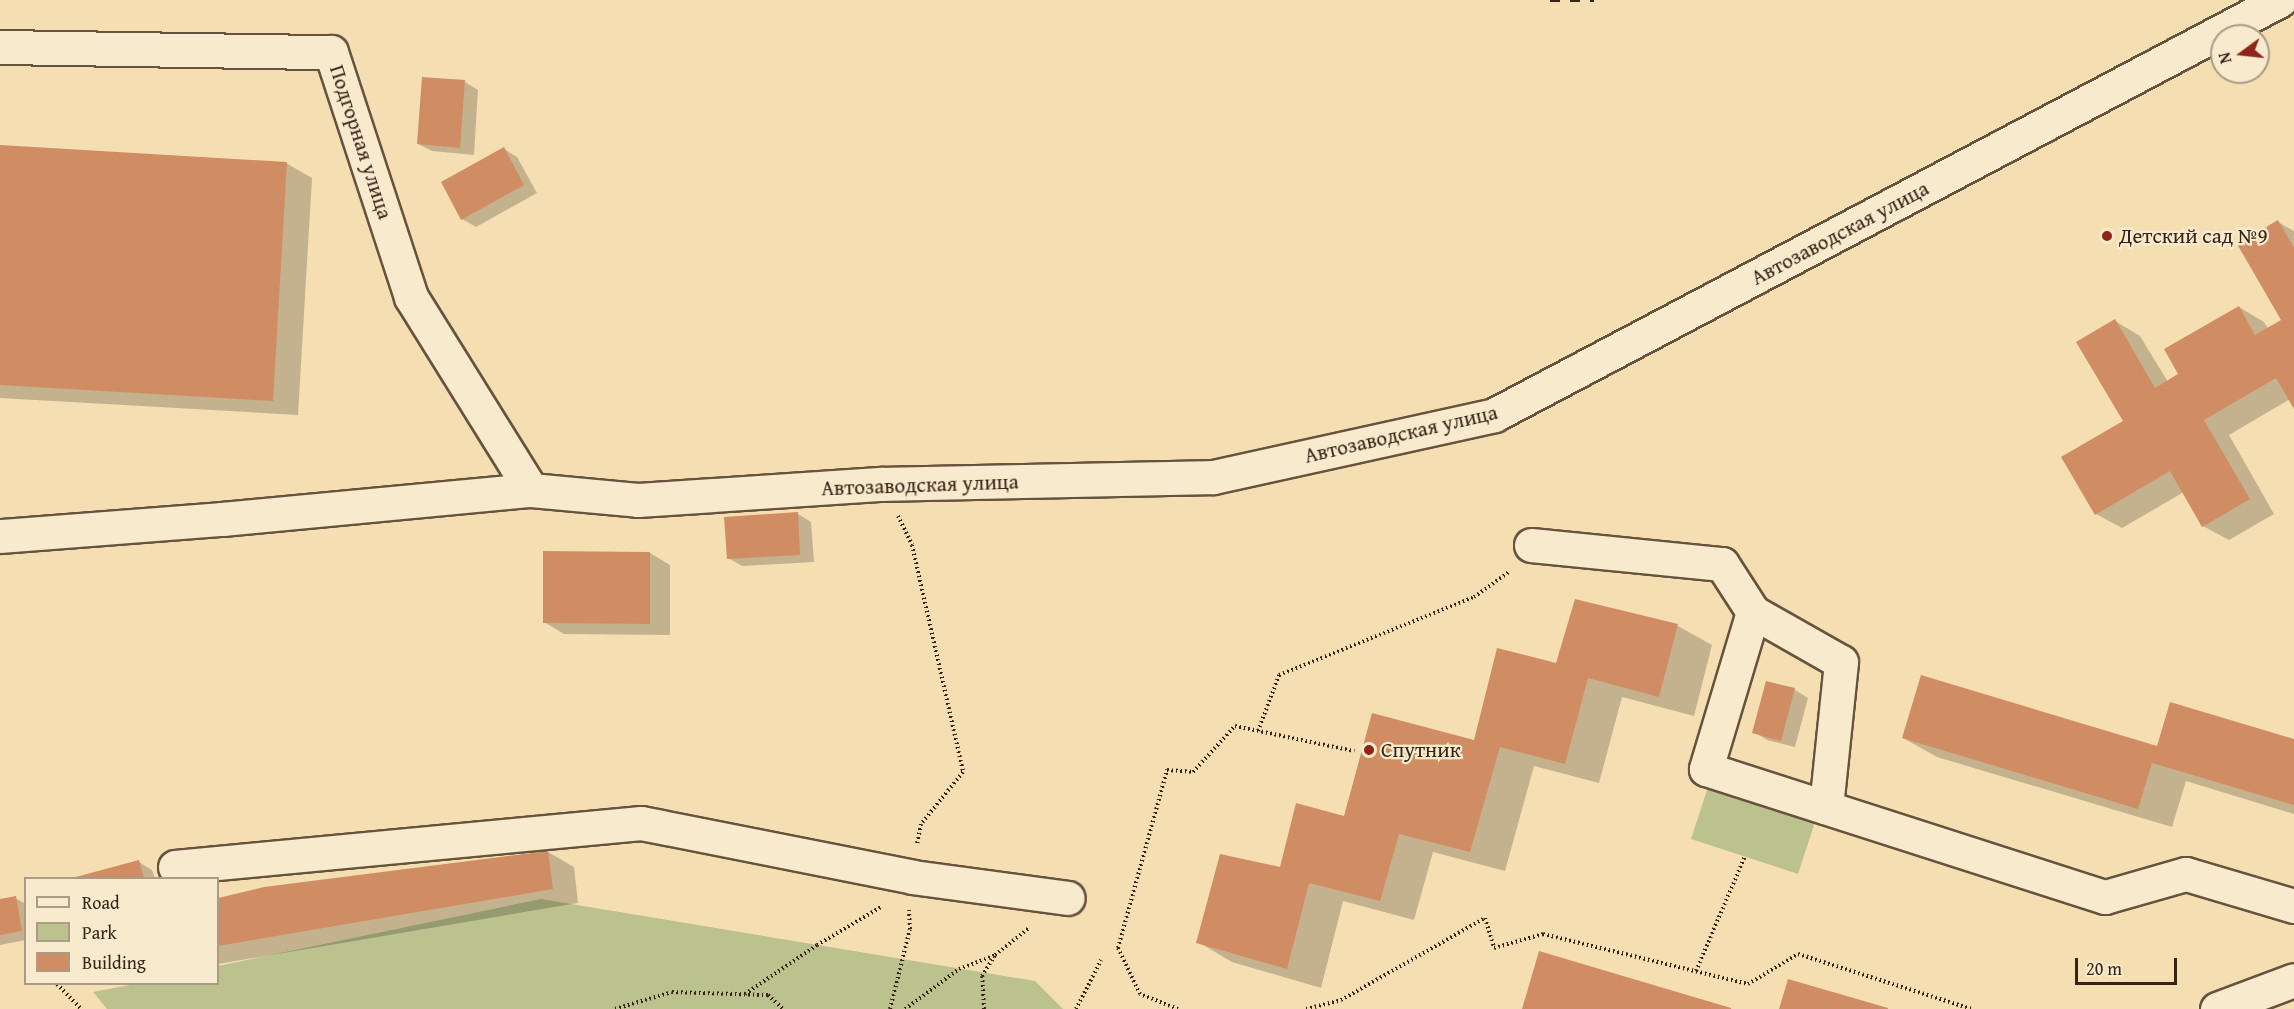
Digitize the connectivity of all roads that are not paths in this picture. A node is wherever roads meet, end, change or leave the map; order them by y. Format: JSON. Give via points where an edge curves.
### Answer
{"nodes":[{"id":1,"x":2280,"y":0,"type":"edge"},
{"id":2,"x":0,"y":47,"type":"edge"},
{"id":3,"x":531,"y":490,"type":"junction"},
{"id":4,"x":0,"y":536,"type":"edge"},
{"id":5,"x":1532,"y":546,"type":"road end"},
{"id":6,"x":1753,"y":612,"type":"junction"},
{"id":7,"x":1826,"y":807,"type":"junction"},
{"id":8,"x":175,"y":867,"type":"dead end"},
{"id":9,"x":1068,"y":898,"type":"road end"},
{"id":10,"x":2294,"y":906,"type":"edge"},
{"id":11,"x":2294,"y":980,"type":"edge"},
{"id":12,"x":2217,"y":1009,"type":"edge"}],
"edges":[{"from":1,"to":3,"type":"street","name":"Автозаводская улица","via":[[1494,415],[1213,477],[882,484],[638,500]]},
{"from":2,"to":3,"type":"street","name":"Подгорная улица","via":[[332,52],[411,297]]},
{"from":3,"to":4,"type":"street","name":"Автозаводская улица"},
{"from":5,"to":6,"type":"street","via":[[1722,564]]},
{"from":6,"to":7,"type":"street","via":[[1841,662]]},
{"from":6,"to":7,"type":"street","via":[[1706,769]]},
{"from":7,"to":10,"type":"street","via":[[2105,897],[2186,874]]},
{"from":8,"to":9,"type":"street","via":[[641,823],[913,877]]},
{"from":11,"to":12,"type":"street"}]}
